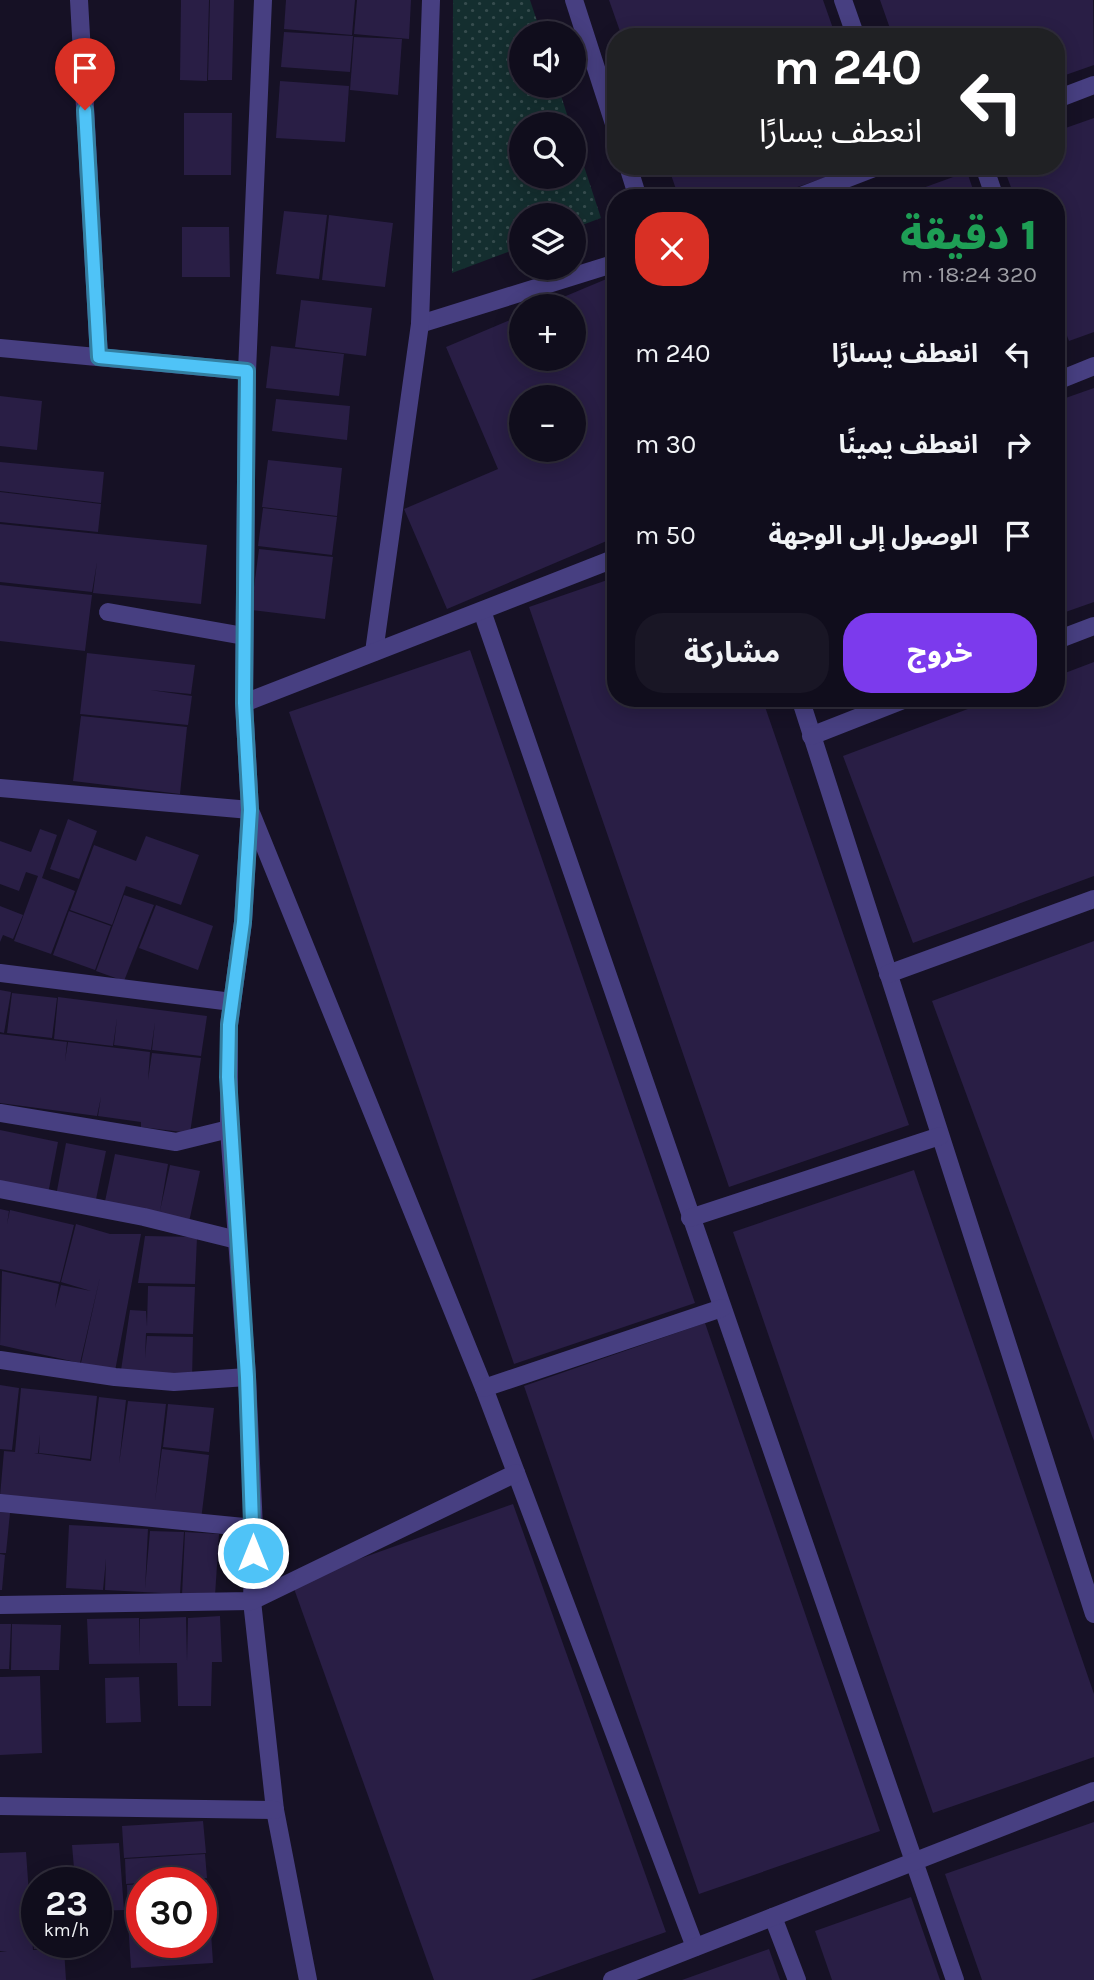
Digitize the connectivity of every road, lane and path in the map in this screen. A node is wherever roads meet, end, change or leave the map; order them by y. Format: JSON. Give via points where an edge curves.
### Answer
{"nodes":[{"id":1,"x":79,"y":0,"type":"edge"},
{"id":2,"x":263,"y":0,"type":"edge"},
{"id":3,"x":432,"y":0,"type":"edge"},
{"id":4,"x":574,"y":0,"type":"edge"},
{"id":5,"x":843,"y":0,"type":"edge"},
{"id":6,"x":853,"y":28,"type":"edge"},
{"id":7,"x":1094,"y":85,"type":"edge"},
{"id":8,"x":1065,"y":96,"type":"edge"},
{"id":9,"x":607,"y":102,"type":"edge"},
{"id":10,"x":856,"y":175,"type":"edge"},
{"id":11,"x":819,"y":189,"type":"edge"},
{"id":12,"x":607,"y":267,"type":"edge"},
{"id":13,"x":421,"y":324,"type":"junction"},
{"id":14,"x":0,"y":348,"type":"edge"},
{"id":15,"x":99,"y":357,"type":"junction"},
{"id":16,"x":1094,"y":366,"type":"edge"},
{"id":17,"x":247,"y":371,"type":"junction"},
{"id":18,"x":1065,"y":378,"type":"edge"},
{"id":19,"x":607,"y":562,"type":"edge"},
{"id":20,"x":482,"y":611,"type":"junction"},
{"id":21,"x":108,"y":612,"type":"dead end"},
{"id":22,"x":1094,"y":626,"type":"edge"},
{"id":23,"x":244,"y":636,"type":"junction"},
{"id":24,"x":1065,"y":637,"type":"edge"},
{"id":25,"x":374,"y":652,"type":"junction"},
{"id":26,"x":244,"y":703,"type":"junction"},
{"id":27,"x":803,"y":707,"type":"edge"},
{"id":28,"x":885,"y":707,"type":"edge"},
{"id":29,"x":811,"y":736,"type":"junction"},
{"id":30,"x":0,"y":788,"type":"edge"},
{"id":31,"x":250,"y":810,"type":"junction"},
{"id":32,"x":1094,"y":899,"type":"edge"},
{"id":33,"x":0,"y":973,"type":"edge"},
{"id":34,"x":888,"y":974,"type":"junction"},
{"id":35,"x":232,"y":1002,"type":"junction"},
{"id":36,"x":0,"y":1113,"type":"edge"},
{"id":37,"x":229,"y":1129,"type":"junction"},
{"id":38,"x":940,"y":1136,"type":"junction"},
{"id":39,"x":0,"y":1189,"type":"edge"},
{"id":40,"x":690,"y":1218,"type":"junction"},
{"id":41,"x":237,"y":1240,"type":"junction"},
{"id":42,"x":722,"y":1308,"type":"junction"},
{"id":43,"x":0,"y":1360,"type":"edge"},
{"id":44,"x":247,"y":1377,"type":"junction"},
{"id":45,"x":484,"y":1388,"type":"junction"},
{"id":46,"x":516,"y":1473,"type":"junction"},
{"id":47,"x":0,"y":1503,"type":"edge"},
{"id":48,"x":254,"y":1528,"type":"junction"},
{"id":49,"x":253,"y":1601,"type":"junction"},
{"id":50,"x":0,"y":1605,"type":"edge"},
{"id":51,"x":1094,"y":1614,"type":"edge"},
{"id":52,"x":1094,"y":1791,"type":"edge"},
{"id":53,"x":0,"y":1806,"type":"edge"},
{"id":54,"x":275,"y":1810,"type":"junction"},
{"id":55,"x":914,"y":1862,"type":"junction"},
{"id":56,"x":773,"y":1917,"type":"junction"},
{"id":57,"x":695,"y":1947,"type":"junction"},
{"id":58,"x":308,"y":1980,"type":"edge"},
{"id":59,"x":612,"y":1980,"type":"edge"},
{"id":60,"x":797,"y":1980,"type":"edge"},
{"id":61,"x":955,"y":1980,"type":"edge"}],
"edges":[{"from":1,"to":15,"type":"street"},
{"from":2,"to":17,"type":"street"},
{"from":3,"to":13,"type":"street"},
{"from":4,"to":9,"type":"street"},
{"from":5,"to":6,"type":"street"},
{"from":7,"to":8,"type":"street"},
{"from":10,"to":11,"type":"street"},
{"from":12,"to":13,"type":"street"},
{"from":13,"to":25,"type":"street"},
{"from":14,"to":15,"type":"street"},
{"from":15,"to":17,"type":"street"},
{"from":16,"to":18,"type":"street"},
{"from":17,"to":23,"type":"street"},
{"from":19,"to":20,"type":"street"},
{"from":20,"to":25,"type":"street"},
{"from":20,"to":40,"type":"street"},
{"from":21,"to":23,"type":"street"},
{"from":22,"to":24,"type":"street"},
{"from":23,"to":26,"type":"street"},
{"from":25,"to":26,"type":"street"},
{"from":26,"to":31,"type":"street"},
{"from":27,"to":29,"type":"street"},
{"from":28,"to":29,"type":"street"},
{"from":29,"to":34,"type":"street"},
{"from":30,"to":31,"type":"street"},
{"from":31,"to":35,"type":"street"},
{"from":31,"to":45,"type":"street"},
{"from":32,"to":34,"type":"street"},
{"from":33,"to":35,"type":"street"},
{"from":34,"to":38,"type":"street"},
{"from":35,"to":37,"type":"street"},
{"from":36,"to":37,"type":"street","via":[[176,1142]]},
{"from":37,"to":41,"type":"street"},
{"from":38,"to":40,"type":"street"},
{"from":38,"to":51,"type":"street"},
{"from":39,"to":41,"type":"street"},
{"from":40,"to":42,"type":"street"},
{"from":41,"to":44,"type":"street"},
{"from":42,"to":45,"type":"street"},
{"from":42,"to":55,"type":"street"},
{"from":43,"to":44,"type":"street","via":[[174,1382]]},
{"from":44,"to":48,"type":"street"},
{"from":45,"to":46,"type":"street"},
{"from":46,"to":49,"type":"street"},
{"from":46,"to":57,"type":"street"},
{"from":47,"to":48,"type":"street"},
{"from":48,"to":49,"type":"street"},
{"from":49,"to":50,"type":"street"},
{"from":49,"to":54,"type":"street"},
{"from":52,"to":55,"type":"street"},
{"from":53,"to":54,"type":"street"},
{"from":54,"to":58,"type":"street"},
{"from":55,"to":56,"type":"street"},
{"from":55,"to":61,"type":"street"},
{"from":56,"to":57,"type":"street"},
{"from":56,"to":60,"type":"street"},
{"from":57,"to":59,"type":"street"}]}
